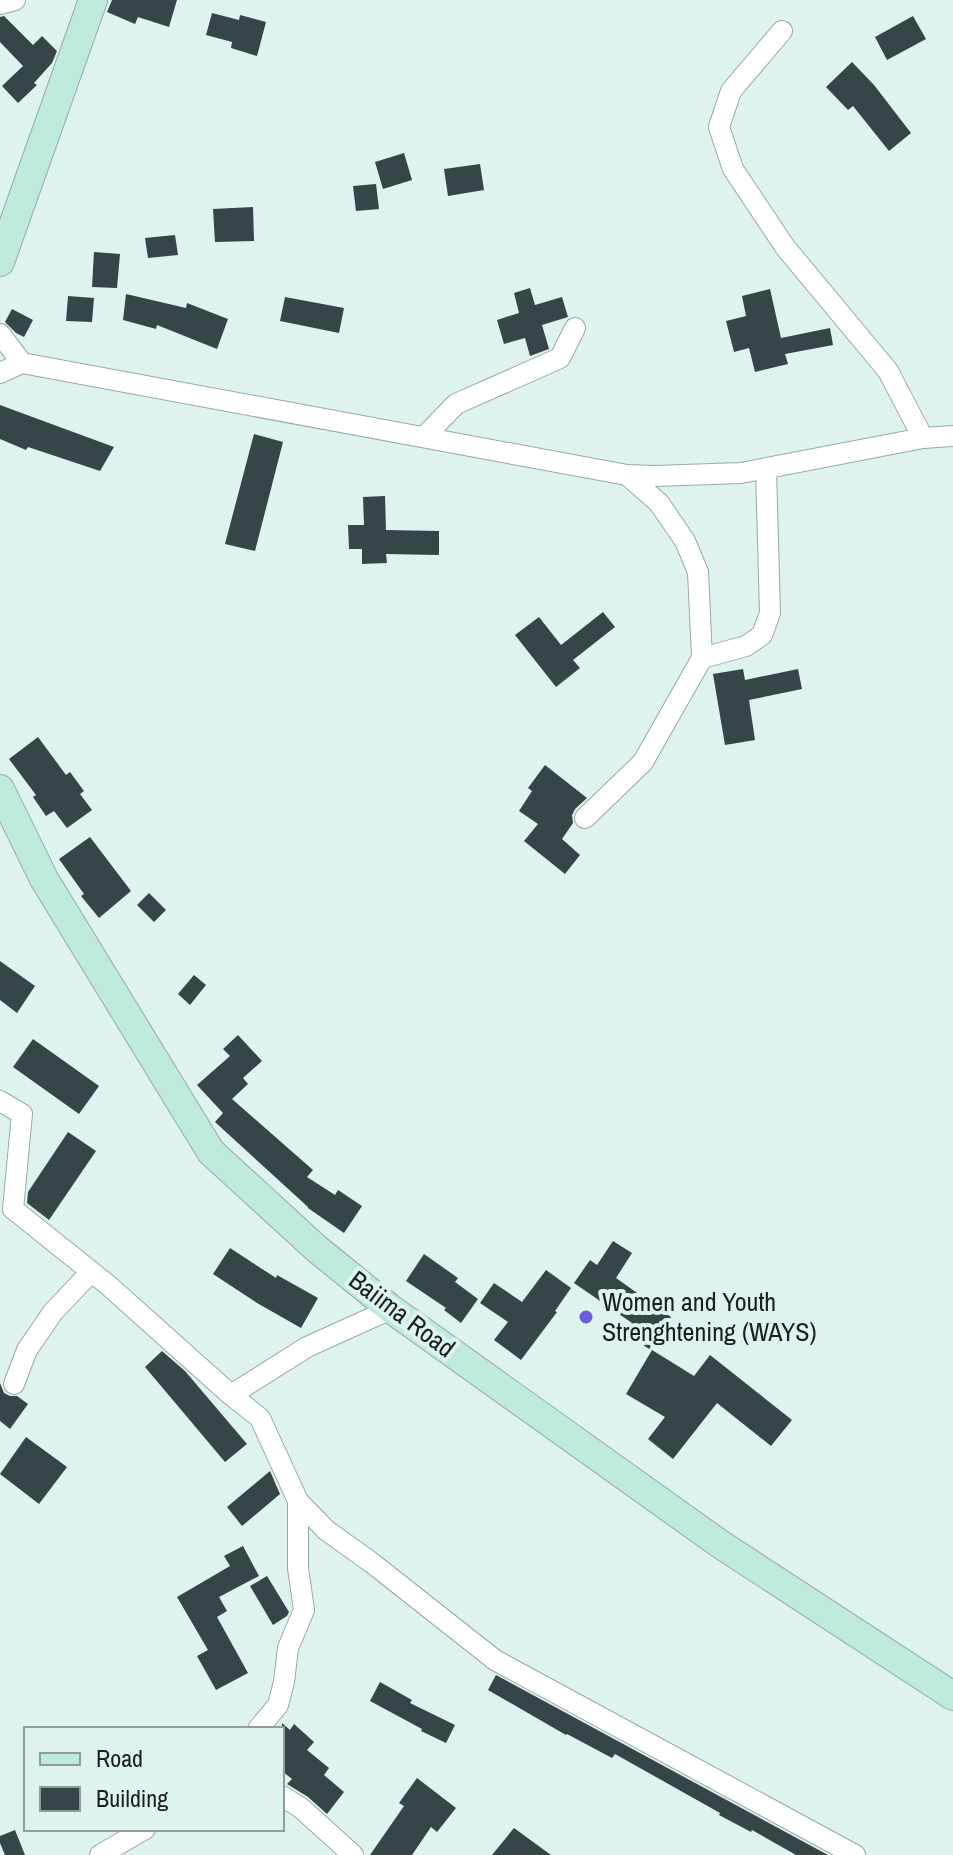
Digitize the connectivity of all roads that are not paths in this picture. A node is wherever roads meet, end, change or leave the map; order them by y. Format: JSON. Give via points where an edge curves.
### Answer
{"nodes":[{"id":1,"x":15,"y":0,"type":"edge"},
{"id":2,"x":93,"y":0,"type":"edge"},
{"id":3,"x":0,"y":4,"type":"edge"},
{"id":4,"x":782,"y":31,"type":"dead end"},
{"id":5,"x":0,"y":262,"type":"edge"},
{"id":6,"x":575,"y":328,"type":"dead end"},
{"id":7,"x":0,"y":334,"type":"edge"},
{"id":8,"x":22,"y":363,"type":"junction"},
{"id":9,"x":0,"y":373,"type":"edge"},
{"id":10,"x":425,"y":436,"type":"junction"},
{"id":11,"x":953,"y":436,"type":"edge"},
{"id":12,"x":923,"y":438,"type":"junction"},
{"id":13,"x":766,"y":469,"type":"junction"},
{"id":14,"x":627,"y":475,"type":"junction"},
{"id":15,"x":702,"y":658,"type":"junction"},
{"id":16,"x":0,"y":789,"type":"edge"},
{"id":17,"x":585,"y":818,"type":"dead end"},
{"id":18,"x":0,"y":1101,"type":"edge"},
{"id":19,"x":6,"y":1206,"type":"edge"},
{"id":20,"x":91,"y":1272,"type":"junction"},
{"id":21,"x":391,"y":1309,"type":"junction"},
{"id":22,"x":14,"y":1384,"type":"dead end"},
{"id":23,"x":231,"y":1395,"type":"junction"},
{"id":24,"x":298,"y":1501,"type":"junction"},
{"id":25,"x":953,"y":1696,"type":"edge"},
{"id":26,"x":260,"y":1727,"type":"edge"},
{"id":27,"x":284,"y":1797,"type":"edge"},
{"id":28,"x":142,"y":1831,"type":"edge"},
{"id":29,"x":100,"y":1855,"type":"edge"},
{"id":30,"x":353,"y":1855,"type":"edge"},
{"id":31,"x":855,"y":1855,"type":"edge"}],
"edges":[{"from":1,"to":3,"type":"street"},
{"from":2,"to":5,"type":"street"},
{"from":4,"to":12,"type":"street","via":[[731,91],[719,127],[733,169],[785,247],[888,371]]},
{"from":6,"to":10,"type":"street","via":[[560,358],[456,404]]},
{"from":7,"to":8,"type":"street"},
{"from":8,"to":9,"type":"street"},
{"from":8,"to":10,"type":"street"},
{"from":10,"to":14,"type":"street"},
{"from":11,"to":12,"type":"street"},
{"from":12,"to":13,"type":"street"},
{"from":13,"to":14,"type":"street"},
{"from":13,"to":15,"type":"street","via":[[770,613],[762,635],[746,646]]},
{"from":14,"to":15,"type":"street","via":[[659,503],[698,572]]},
{"from":15,"to":17,"type":"street","via":[[643,762]]},
{"from":16,"to":21,"type":"street","name":"Baiima Road","via":[[44,879],[211,1152]]},
{"from":18,"to":19,"type":"street","via":[[22,1114]]},
{"from":19,"to":20,"type":"street"},
{"from":20,"to":22,"type":"street","via":[[44,1325]]},
{"from":20,"to":23,"type":"street"},
{"from":21,"to":23,"type":"street","via":[[307,1347]]},
{"from":21,"to":25,"type":"street","name":"Baiima Road","via":[[720,1544]]},
{"from":23,"to":24,"type":"street","via":[[260,1418]]},
{"from":24,"to":26,"type":"street","via":[[304,1610],[288,1648],[278,1705]]},
{"from":24,"to":31,"type":"street","via":[[326,1530],[495,1660]]},
{"from":27,"to":30,"type":"street"},
{"from":28,"to":29,"type":"street"}]}
